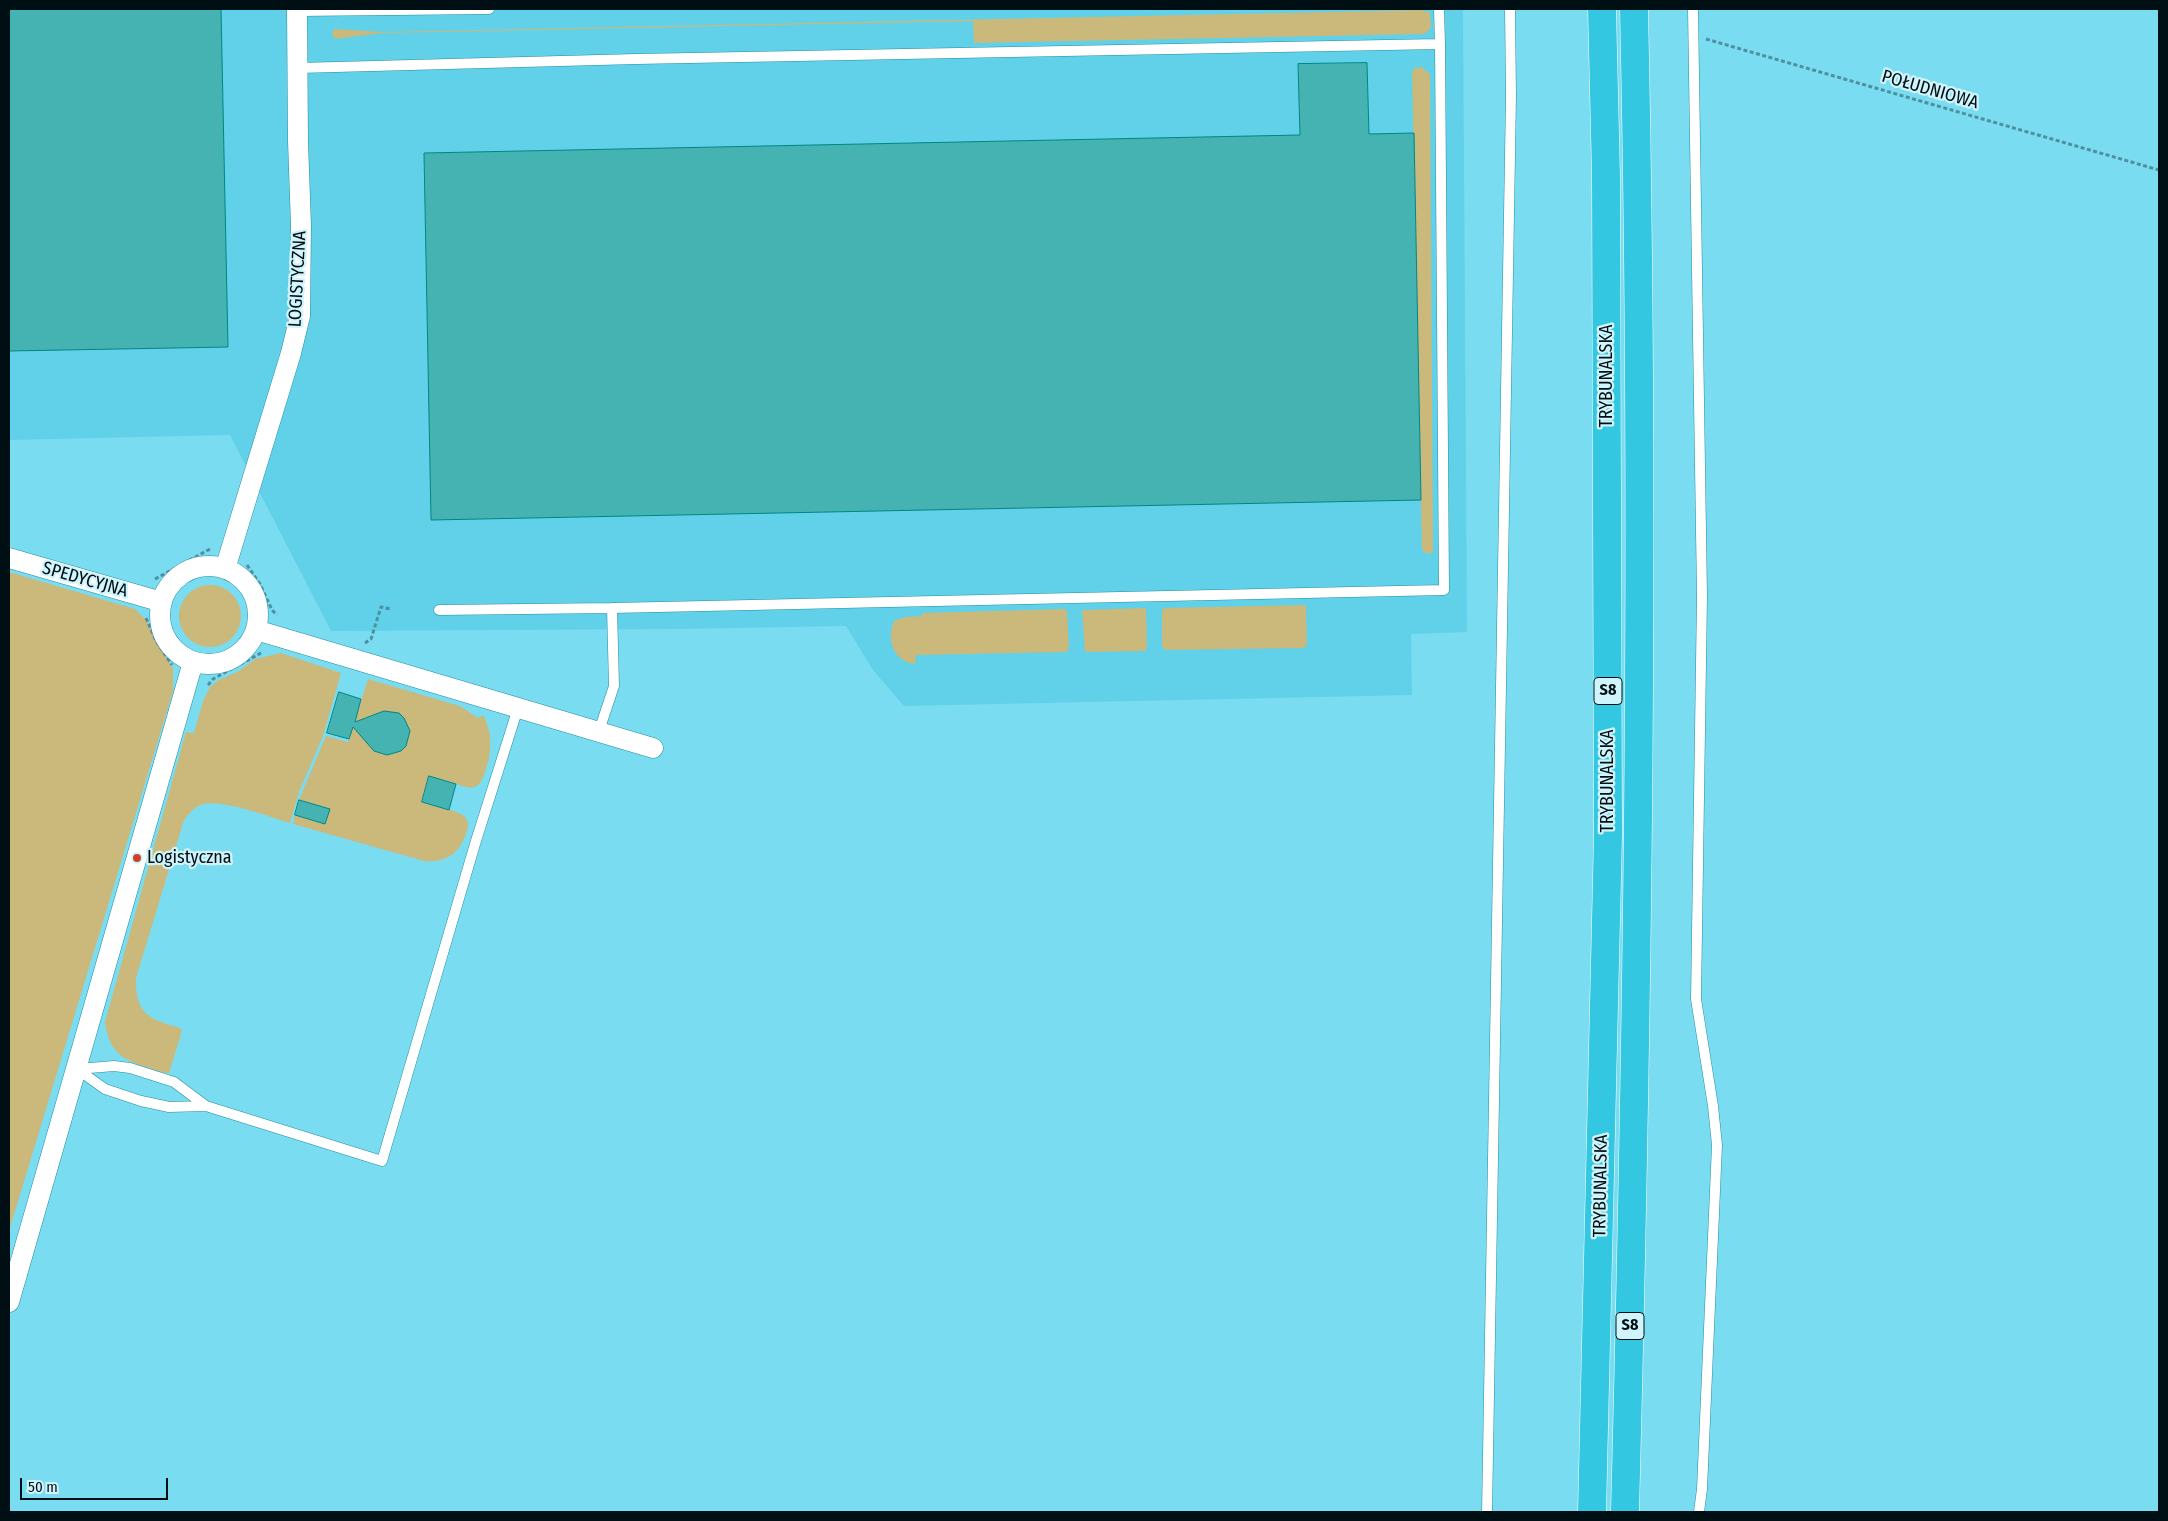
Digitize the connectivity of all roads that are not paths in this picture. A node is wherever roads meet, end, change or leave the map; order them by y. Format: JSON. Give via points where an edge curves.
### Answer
{"nodes":[{"id":1,"x":489,"y":9,"type":"edge"},
{"id":2,"x":1439,"y":9,"type":"edge"},
{"id":3,"x":1510,"y":9,"type":"edge"},
{"id":4,"x":1602,"y":9,"type":"edge"},
{"id":5,"x":1634,"y":9,"type":"edge"},
{"id":6,"x":1693,"y":9,"type":"edge"},
{"id":7,"x":297,"y":10,"type":"edge"},
{"id":8,"x":1440,"y":44,"type":"junction"},
{"id":9,"x":298,"y":68,"type":"junction"},
{"id":10,"x":9,"y":558,"type":"edge"},
{"id":11,"x":225,"y":568,"type":"junction"},
{"id":12,"x":162,"y":602,"type":"junction"},
{"id":13,"x":612,"y":608,"type":"junction"},
{"id":14,"x":439,"y":610,"type":"dead end"},
{"id":15,"x":256,"y":630,"type":"junction"},
{"id":16,"x":193,"y":662,"type":"junction"},
{"id":17,"x":518,"y":708,"type":"junction"},
{"id":18,"x":599,"y":731,"type":"junction"},
{"id":19,"x":653,"y":748,"type":"dead end"},
{"id":20,"x":77,"y":1069,"type":"junction"},
{"id":21,"x":206,"y":1106,"type":"junction"},
{"id":22,"x":9,"y":1302,"type":"edge"},
{"id":23,"x":1486,"y":1512,"type":"edge"},
{"id":24,"x":1592,"y":1512,"type":"edge"},
{"id":25,"x":1625,"y":1512,"type":"edge"},
{"id":26,"x":1699,"y":1512,"type":"edge"}],
"edges":[{"from":1,"to":7,"type":"lane"},
{"from":2,"to":8,"type":"lane"},
{"from":3,"to":23,"type":"lane","via":[[1511,106]]},
{"from":4,"to":24,"type":"highway","name":"TRYBUNALSKA","number":"S8","via":[[1606,185],[1608,835]]},
{"from":5,"to":25,"type":"highway","name":"TRYBUNALSKA","number":"S8","via":[[1640,406],[1639,824]]},
{"from":6,"to":26,"type":"lane","via":[[1702,596],[1696,999],[1717,1145]]},
{"from":7,"to":9,"type":"street","name":"LOGISTYCZNA"},
{"from":8,"to":9,"type":"lane"},
{"from":8,"to":13,"type":"lane","via":[[1444,590]]},
{"from":9,"to":11,"type":"street","name":"LOGISTYCZNA","via":[[300,316],[292,353]]},
{"from":10,"to":12,"type":"street","name":"SPEDYCYJNA"},
{"from":11,"to":12,"type":"street","via":[[209,566],[180,576],[169,587]]},
{"from":11,"to":15,"type":"street","via":[[249,586],[256,600]]},
{"from":12,"to":16,"type":"street","via":[[163,631],[180,655]]},
{"from":13,"to":14,"type":"lane"},
{"from":13,"to":18,"type":"lane","via":[[614,686]]},
{"from":15,"to":16,"type":"street","via":[[242,652],[231,659],[212,664]]},
{"from":15,"to":17,"type":"street"},
{"from":16,"to":20,"type":"street"},
{"from":17,"to":18,"type":"street"},
{"from":17,"to":21,"type":"lane","via":[[382,1160]]},
{"from":18,"to":19,"type":"street"},
{"from":20,"to":21,"type":"lane","via":[[105,1089],[141,1101],[169,1107]]},
{"from":20,"to":21,"type":"lane","via":[[130,1068],[174,1082]]},
{"from":20,"to":22,"type":"street"}]}
